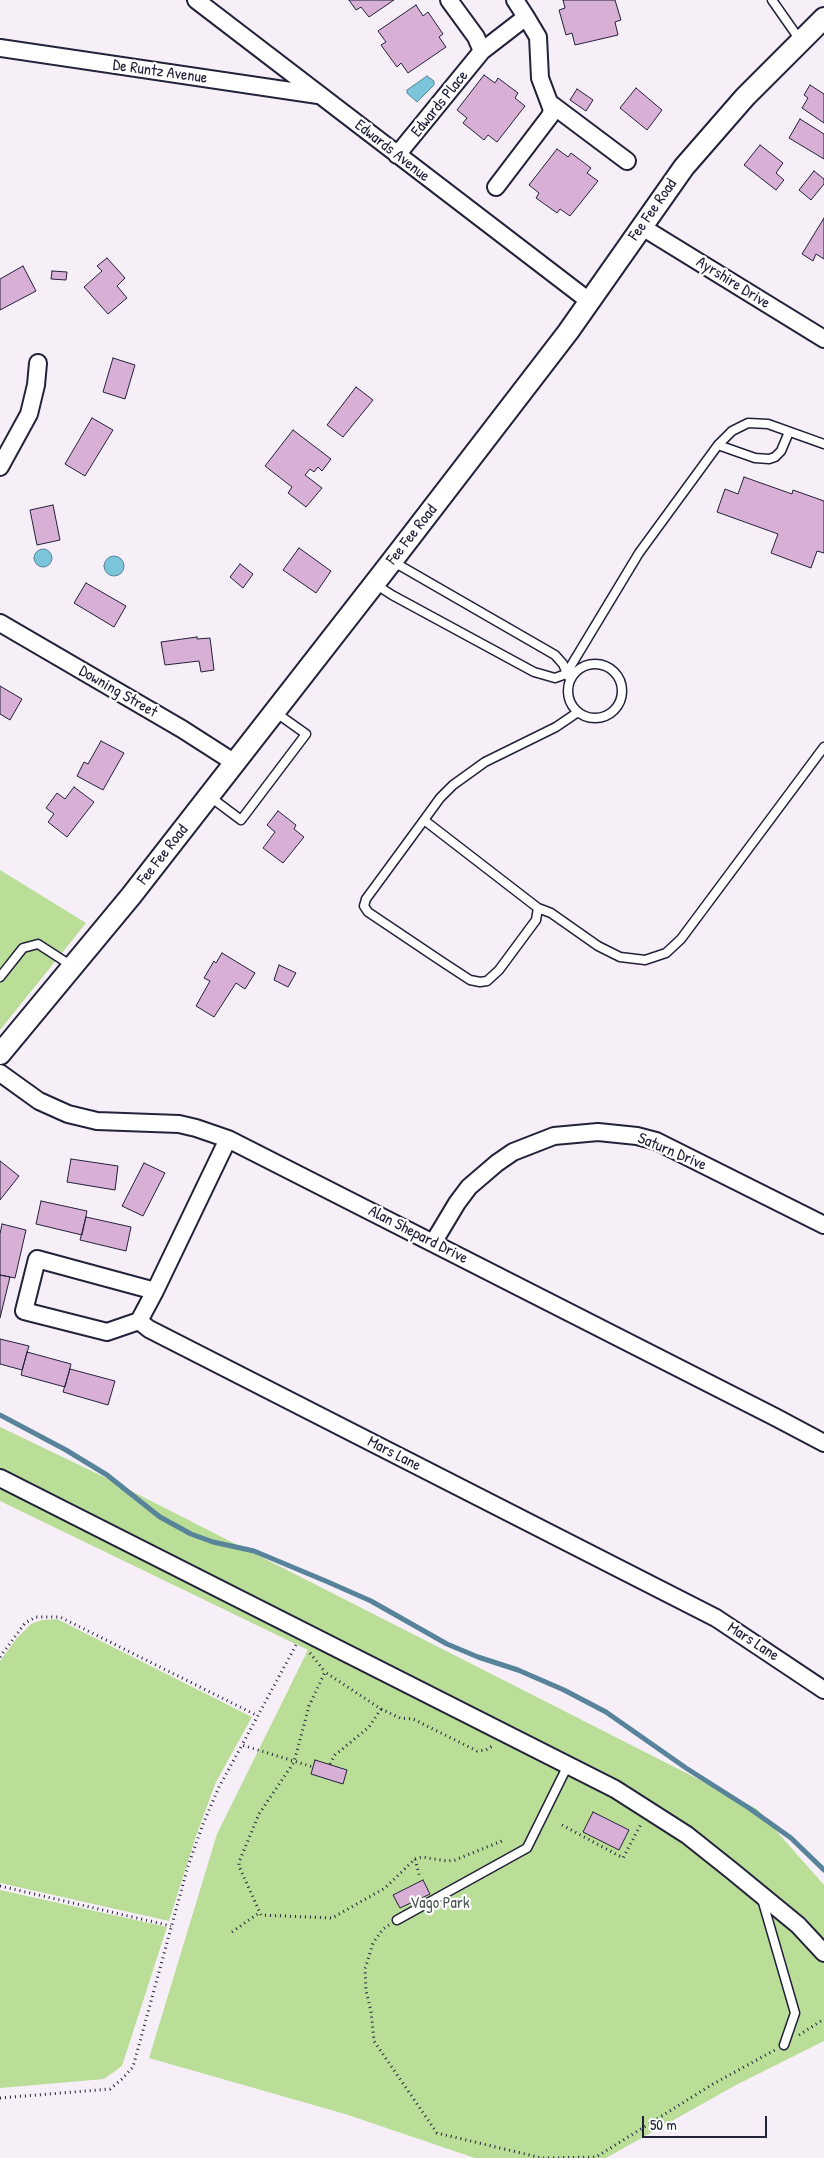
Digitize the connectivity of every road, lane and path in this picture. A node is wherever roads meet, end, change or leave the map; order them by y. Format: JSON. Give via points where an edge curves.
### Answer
{"nodes":[{"id":1,"x":196,"y":0,"type":"edge"},
{"id":2,"x":449,"y":0,"type":"edge"},
{"id":3,"x":514,"y":0,"type":"edge"},
{"id":4,"x":773,"y":0,"type":"edge"},
{"id":5,"x":526,"y":17,"type":"junction"},
{"id":6,"x":824,"y":18,"type":"edge"},
{"id":7,"x":800,"y":40,"type":"junction"},
{"id":8,"x":0,"y":48,"type":"edge"},
{"id":9,"x":482,"y":51,"type":"junction"},
{"id":10,"x":320,"y":96,"type":"junction"},
{"id":11,"x":551,"y":104,"type":"junction"},
{"id":12,"x":397,"y":155,"type":"junction"},
{"id":13,"x":627,"y":161,"type":"dead end"},
{"id":14,"x":496,"y":187,"type":"dead end"},
{"id":15,"x":642,"y":227,"type":"junction"},
{"id":16,"x":590,"y":301,"type":"junction"},
{"id":17,"x":824,"y":339,"type":"edge"},
{"id":18,"x":38,"y":363,"type":"dead end"},
{"id":19,"x":789,"y":432,"type":"junction"},
{"id":20,"x":824,"y":444,"type":"edge"},
{"id":21,"x":718,"y":445,"type":"junction"},
{"id":22,"x":0,"y":467,"type":"edge"},
{"id":23,"x":392,"y":561,"type":"junction"},
{"id":24,"x":375,"y":584,"type":"junction"},
{"id":25,"x":0,"y":623,"type":"edge"},
{"id":26,"x":568,"y":676,"type":"junction"},
{"id":27,"x":275,"y":712,"type":"junction"},
{"id":28,"x":578,"y":712,"type":"junction"},
{"id":29,"x":824,"y":747,"type":"edge"},
{"id":30,"x":235,"y":763,"type":"junction"},
{"id":31,"x":209,"y":796,"type":"junction"},
{"id":32,"x":424,"y":820,"type":"junction"},
{"id":33,"x":538,"y":908,"type":"junction"},
{"id":34,"x":73,"y":966,"type":"junction"},
{"id":35,"x":0,"y":977,"type":"edge"},
{"id":36,"x":0,"y":1054,"type":"edge"},
{"id":37,"x":0,"y":1073,"type":"edge"},
{"id":38,"x":228,"y":1140,"type":"junction"},
{"id":39,"x":824,"y":1225,"type":"edge"},
{"id":40,"x":433,"y":1243,"type":"junction"},
{"id":41,"x":156,"y":1291,"type":"junction"},
{"id":42,"x":138,"y":1321,"type":"junction"},
{"id":43,"x":824,"y":1444,"type":"edge"},
{"id":44,"x":0,"y":1478,"type":"edge"},
{"id":45,"x":299,"y":1640,"type":"dead end"},
{"id":46,"x":0,"y":1656,"type":"edge"},
{"id":47,"x":824,"y":1690,"type":"edge"},
{"id":48,"x":381,"y":1709,"type":"junction"},
{"id":49,"x":258,"y":1716,"type":"junction"},
{"id":50,"x":498,"y":1744,"type":"dead end"},
{"id":51,"x":242,"y":1745,"type":"junction"},
{"id":52,"x":294,"y":1762,"type":"junction"},
{"id":53,"x":330,"y":1764,"type":"dead end"},
{"id":54,"x":568,"y":1764,"type":"junction"},
{"id":55,"x":313,"y":1767,"type":"dead end"},
{"id":56,"x":562,"y":1825,"type":"dead end"},
{"id":57,"x":646,"y":1826,"type":"dead end"},
{"id":58,"x":502,"y":1841,"type":"dead end"},
{"id":59,"x":415,"y":1860,"type":"junction"},
{"id":60,"x":420,"y":1878,"type":"dead end"},
{"id":61,"x":0,"y":1886,"type":"edge"},
{"id":62,"x":761,"y":1894,"type":"junction"},
{"id":63,"x":259,"y":1912,"type":"junction"},
{"id":64,"x":397,"y":1920,"type":"joint"},
{"id":65,"x":171,"y":1926,"type":"junction"},
{"id":66,"x":232,"y":1932,"type":"dead end"},
{"id":67,"x":824,"y":1953,"type":"edge"},
{"id":68,"x":824,"y":2019,"type":"edge"},
{"id":69,"x":784,"y":2045,"type":"junction"},
{"id":70,"x":0,"y":2098,"type":"edge"}],
"edges":[{"from":1,"to":10,"type":"street","name":"Edwards Avenue"},
{"from":2,"to":9,"type":"street","via":[[476,37]]},
{"from":3,"to":5,"type":"street"},
{"from":4,"to":7,"type":"lane"},
{"from":5,"to":9,"type":"street","name":"Edwards Place"},
{"from":5,"to":11,"type":"street","via":[[538,37],[540,78]]},
{"from":6,"to":7,"type":"street","name":"Fee Fee Road"},
{"from":7,"to":15,"type":"street","name":"Fee Fee Road","via":[[717,127]]},
{"from":8,"to":10,"type":"street","name":"De Runtz Avenue"},
{"from":9,"to":12,"type":"street","name":"Edwards Place"},
{"from":10,"to":12,"type":"street","name":"Edwards Avenue"},
{"from":11,"to":13,"type":"street"},
{"from":11,"to":14,"type":"street","via":[[550,116]]},
{"from":12,"to":16,"type":"street","name":"Edwards Avenue"},
{"from":15,"to":16,"type":"street","name":"Fee Fee Road"},
{"from":15,"to":17,"type":"street","name":"Ayrshire Drive"},
{"from":16,"to":23,"type":"street","name":"Fee Fee Road"},
{"from":18,"to":22,"type":"street","via":[[28,419]]},
{"from":19,"to":20,"type":"lane"},
{"from":19,"to":21,"type":"lane","via":[[768,424],[748,423],[732,431]]},
{"from":19,"to":21,"type":"lane","via":[[781,451],[769,459],[755,458]]},
{"from":21,"to":26,"type":"lane","via":[[630,566]]},
{"from":23,"to":24,"type":"street","name":"Fee Fee Road"},
{"from":23,"to":26,"type":"lane","via":[[555,655]]},
{"from":24,"to":26,"type":"lane","via":[[534,672],[555,678]]},
{"from":24,"to":27,"type":"street","name":"Fee Fee Road"},
{"from":25,"to":30,"type":"street","name":"Downing Street"},
{"from":26,"to":28,"type":"lane","via":[[568,696]]},
{"from":26,"to":28,"type":"lane","via":[[583,666],[601,664],[621,680],[621,698],[611,713],[594,718]]},
{"from":27,"to":30,"type":"street","name":"Fee Fee Road"},
{"from":27,"to":31,"type":"lane","via":[[306,734],[241,820]]},
{"from":28,"to":32,"type":"lane","via":[[477,768],[453,785]]},
{"from":29,"to":33,"type":"lane","via":[[681,939],[666,953],[645,960],[620,957]]},
{"from":30,"to":31,"type":"street","name":"Fee Fee Road"},
{"from":31,"to":34,"type":"street","name":"Fee Fee Road"},
{"from":32,"to":33,"type":"lane"},
{"from":32,"to":33,"type":"lane","via":[[366,899],[364,906],[368,912],[470,980],[480,982],[498,970],[536,920]]},
{"from":34,"to":35,"type":"lane","via":[[38,944],[23,948]]},
{"from":34,"to":36,"type":"street","name":"Fee Fee Road"},
{"from":37,"to":38,"type":"street","name":"Alan Shepard Drive","via":[[39,1101],[68,1114],[104,1122],[179,1124]]},
{"from":38,"to":40,"type":"street","name":"Alan Shepard Drive"},
{"from":38,"to":41,"type":"street"},
{"from":39,"to":40,"type":"street","name":"Saturn Drive","via":[[656,1141],[598,1132],[554,1136],[519,1149],[497,1162],[465,1193]]},
{"from":40,"to":43,"type":"street","name":"Alan Shepard Drive"},
{"from":41,"to":42,"type":"street"},
{"from":41,"to":42,"type":"street","via":[[37,1259],[24,1311],[107,1332]]},
{"from":42,"to":47,"type":"street","name":"Mars Lane","via":[[716,1618]]},
{"from":44,"to":54,"type":"street"},
{"from":45,"to":49,"type":"path"},
{"from":46,"to":49,"type":"path","via":[[25,1624],[36,1617],[60,1616]]},
{"from":48,"to":50,"type":"path","via":[[400,1718],[413,1719],[477,1752]]},
{"from":48,"to":52,"type":"path","via":[[325,1672],[307,1713]]},
{"from":48,"to":53,"type":"path","via":[[369,1727],[334,1755]]},
{"from":49,"to":51,"type":"path"},
{"from":51,"to":52,"type":"path"},
{"from":51,"to":65,"type":"path","via":[[203,1824]]},
{"from":52,"to":55,"type":"path"},
{"from":52,"to":63,"type":"path","via":[[259,1814],[239,1862]]},
{"from":54,"to":62,"type":"street","via":[[615,1789],[687,1835]]},
{"from":54,"to":64,"type":"lane","via":[[527,1848]]},
{"from":56,"to":57,"type":"path","via":[[622,1858],[643,1819]]},
{"from":58,"to":59,"type":"path","via":[[456,1860],[422,1857]]},
{"from":59,"to":60,"type":"path"},
{"from":59,"to":63,"type":"path","via":[[385,1888],[332,1918],[265,1916]]},
{"from":61,"to":65,"type":"path"},
{"from":62,"to":67,"type":"street","via":[[798,1925]]},
{"from":62,"to":69,"type":"lane","via":[[795,2013]]},
{"from":63,"to":66,"type":"path"},
{"from":64,"to":69,"type":"path","via":[[377,1936],[367,1961],[365,1979],[374,2041],[437,2133],[542,2158],[596,2157]]},
{"from":65,"to":70,"type":"path","via":[[133,2067],[122,2079],[110,2089]]},
{"from":68,"to":69,"type":"path"}]}
